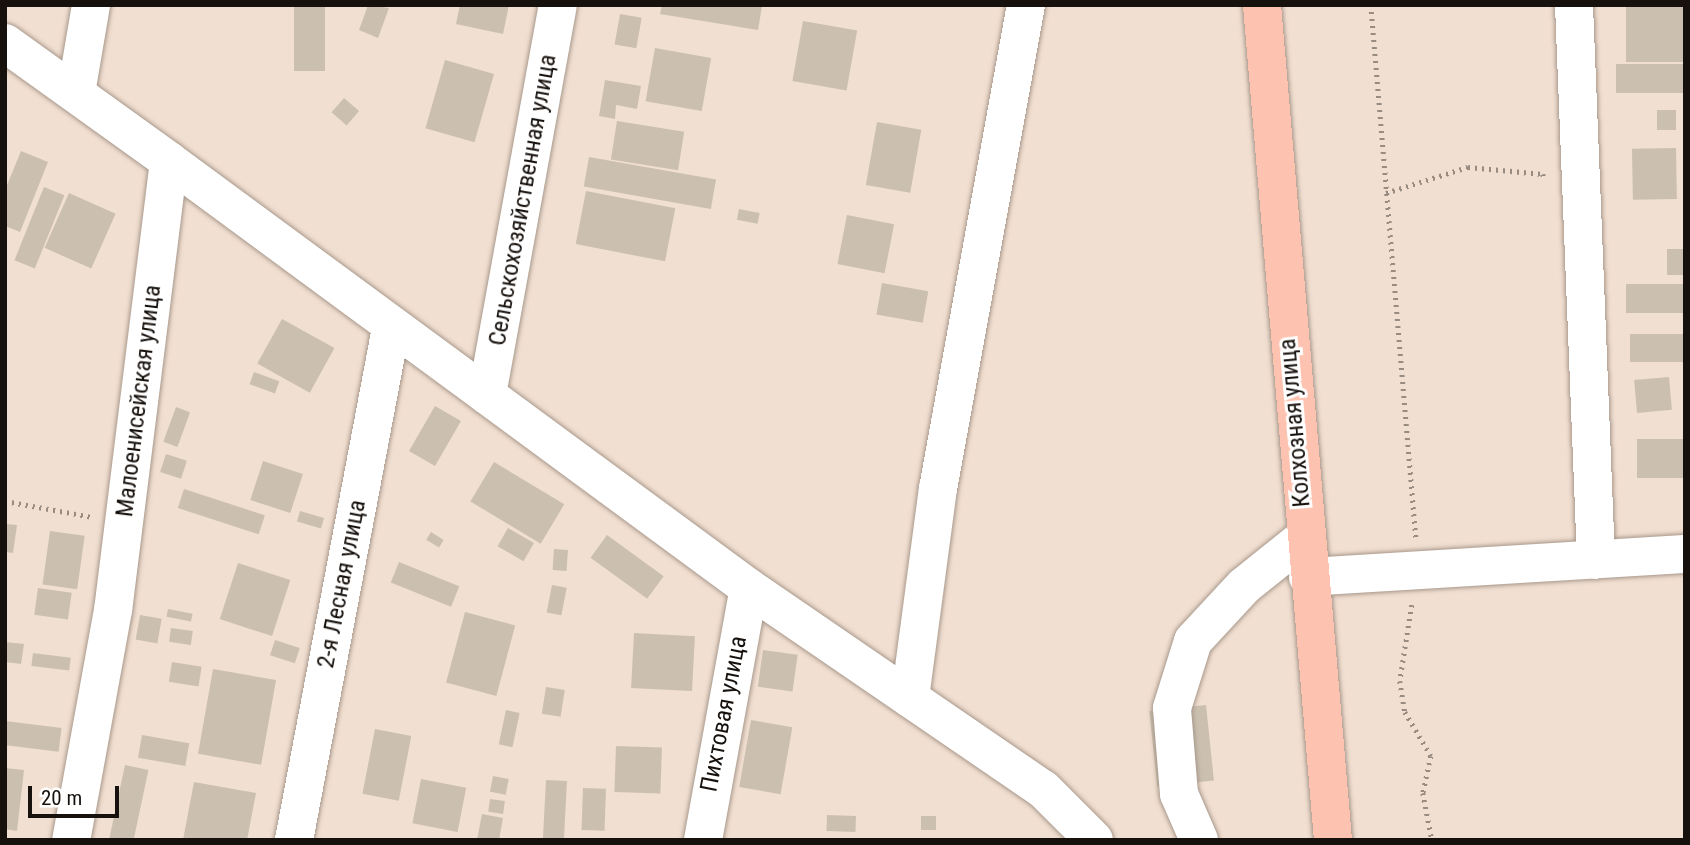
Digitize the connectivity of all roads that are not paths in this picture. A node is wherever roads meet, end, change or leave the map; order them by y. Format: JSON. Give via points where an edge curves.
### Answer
{"nodes":[{"id":1,"x":91,"y":5,"type":"edge"},
{"id":2,"x":558,"y":5,"type":"edge"},
{"id":3,"x":1026,"y":5,"type":"edge"},
{"id":4,"x":1262,"y":5,"type":"edge"},
{"id":5,"x":1574,"y":5,"type":"edge"},
{"id":6,"x":5,"y":43,"type":"edge"},
{"id":7,"x":76,"y":93,"type":"junction"},
{"id":8,"x":169,"y":161,"type":"junction"},
{"id":9,"x":391,"y":328,"type":"junction"},
{"id":10,"x":487,"y":395,"type":"junction"},
{"id":11,"x":1304,"y":538,"type":"junction"},
{"id":12,"x":1685,"y":554,"type":"edge"},
{"id":13,"x":1596,"y":560,"type":"junction"},
{"id":14,"x":1308,"y":578,"type":"junction"},
{"id":15,"x":749,"y":588,"type":"junction"},
{"id":16,"x":910,"y":698,"type":"junction"},
{"id":17,"x":71,"y":840,"type":"edge"},
{"id":18,"x":294,"y":840,"type":"edge"},
{"id":19,"x":703,"y":840,"type":"edge"},
{"id":20,"x":1094,"y":840,"type":"edge"},
{"id":21,"x":1199,"y":840,"type":"edge"},
{"id":22,"x":1333,"y":840,"type":"edge"}],
"edges":[{"from":1,"to":7,"type":"street"},
{"from":2,"to":10,"type":"street","name":"Сельскохозяйственная улица"},
{"from":3,"to":16,"type":"street","via":[[938,489]]},
{"from":4,"to":11,"type":"main road","name":"Колхозная улица"},
{"from":5,"to":13,"type":"street"},
{"from":6,"to":7,"type":"street"},
{"from":7,"to":8,"type":"street"},
{"from":8,"to":9,"type":"street"},
{"from":8,"to":17,"type":"street","name":"Малоенисейская улица","via":[[124,523]]},
{"from":9,"to":10,"type":"street"},
{"from":9,"to":18,"type":"street","name":"2-я Лесная улица"},
{"from":10,"to":15,"type":"street"},
{"from":11,"to":14,"type":"main road","name":"Колхозная улица"},
{"from":11,"to":21,"type":"street","via":[[1244,586],[1193,641],[1171,708],[1179,794]]},
{"from":12,"to":13,"type":"street"},
{"from":13,"to":14,"type":"street"},
{"from":14,"to":22,"type":"main road","name":"Колхозная улица"},
{"from":15,"to":16,"type":"street"},
{"from":15,"to":19,"type":"street","name":"Пихтовая улица"},
{"from":16,"to":20,"type":"street","via":[[1043,789]]}]}
